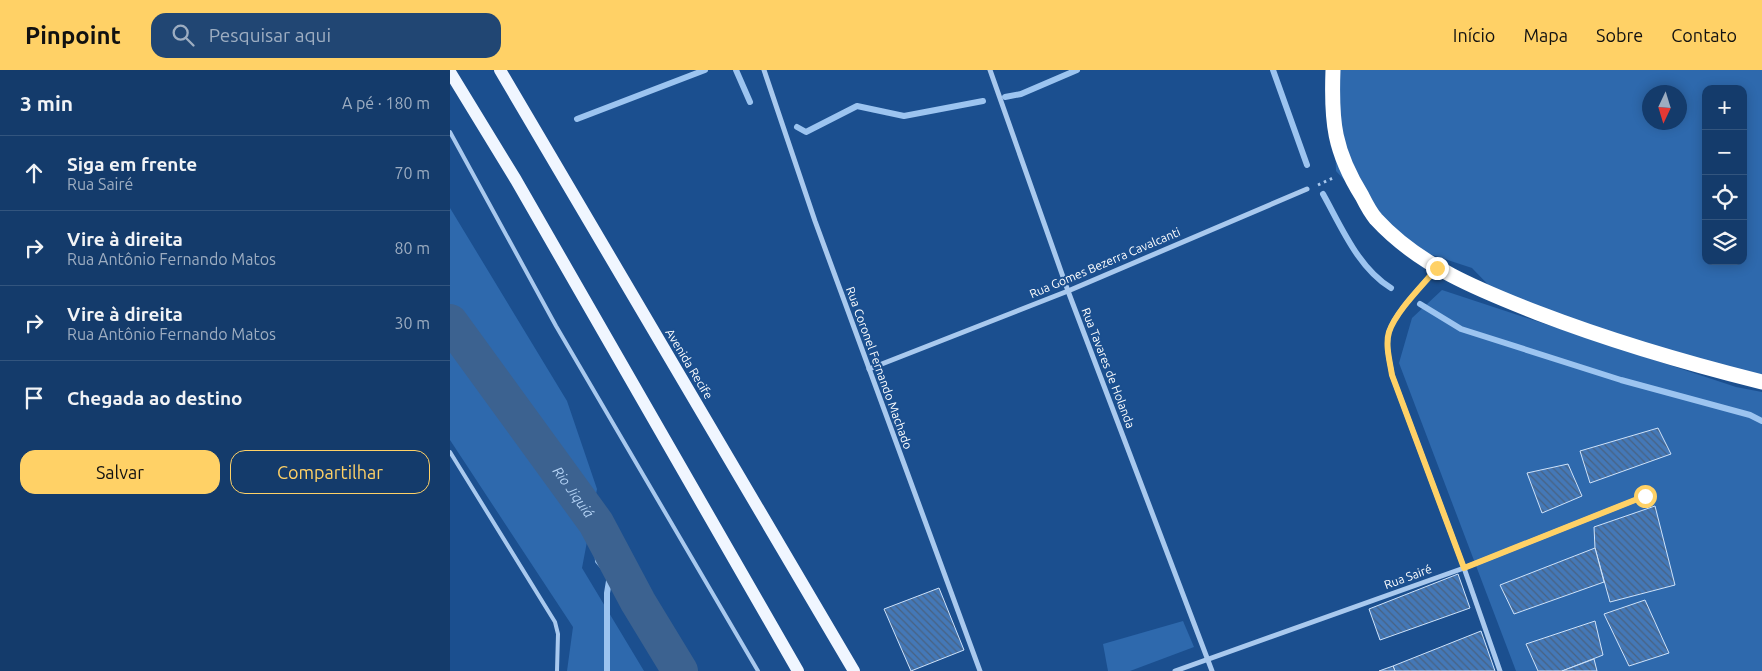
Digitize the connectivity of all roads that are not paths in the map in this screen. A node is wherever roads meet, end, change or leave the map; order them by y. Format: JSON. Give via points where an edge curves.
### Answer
{"nodes":[{"id":1,"x":500,"y":70,"type":"edge"},
{"id":2,"x":764,"y":70,"type":"edge"},
{"id":3,"x":990,"y":70,"type":"edge"},
{"id":4,"x":1333,"y":70,"type":"edge"},
{"id":5,"x":450,"y":72,"type":"edge"},
{"id":6,"x":450,"y":132,"type":"edge"},
{"id":7,"x":1307,"y":189,"type":"road end"},
{"id":8,"x":1437,"y":268,"type":"junction"},
{"id":9,"x":1068,"y":291,"type":"junction"},
{"id":10,"x":869,"y":369,"type":"junction"},
{"id":11,"x":1762,"y":382,"type":"edge"},
{"id":12,"x":450,"y":452,"type":"edge"},
{"id":13,"x":1645,"y":496,"type":"dead end"},
{"id":14,"x":1464,"y":568,"type":"junction"},
{"id":15,"x":1207,"y":660,"type":"junction"},
{"id":16,"x":557,"y":671,"type":"edge"},
{"id":17,"x":758,"y":671,"type":"edge"},
{"id":18,"x":798,"y":671,"type":"edge"},
{"id":19,"x":854,"y":671,"type":"edge"},
{"id":20,"x":980,"y":671,"type":"edge"},
{"id":21,"x":1175,"y":671,"type":"edge"},
{"id":22,"x":1212,"y":671,"type":"edge"},
{"id":23,"x":1500,"y":671,"type":"edge"}],
"edges":[{"from":1,"to":19,"type":"main road","name":"Avenida Recife"},
{"from":2,"to":10,"type":"street","name":"Rua Coronel Fernando Machado"},
{"from":3,"to":9,"type":"street","name":"Rua Tavares de Holanda"},
{"from":4,"to":8,"type":"highway","via":[[1332,112],[1347,172],[1374,217],[1405,246]]},
{"from":5,"to":18,"type":"main road"},
{"from":6,"to":17,"type":"lane","via":[[556,326]]},
{"from":7,"to":9,"type":"street","name":"Rua Gomes Bezerra Cavalcanti"},
{"from":8,"to":11,"type":"highway","via":[[1501,298],[1632,347]]},
{"from":8,"to":14,"type":"street","via":[[1400,314],[1389,332],[1388,346],[1392,375]]},
{"from":9,"to":10,"type":"street","name":"Rua Gomes Bezerra Cavalcanti"},
{"from":9,"to":15,"type":"street","name":"Rua Tavares de Holanda"},
{"from":10,"to":20,"type":"street","name":"Rua Coronel Fernando Machado"},
{"from":12,"to":16,"type":"lane","via":[[555,622],[559,646]]},
{"from":13,"to":14,"type":"street","name":"Rua Sairé"},
{"from":14,"to":15,"type":"street","name":"Rua Sairé"},
{"from":14,"to":23,"type":"street"},
{"from":15,"to":21,"type":"street","name":"Rua Sairé"},
{"from":15,"to":22,"type":"street","name":"Rua Tavares de Holanda"}]}
